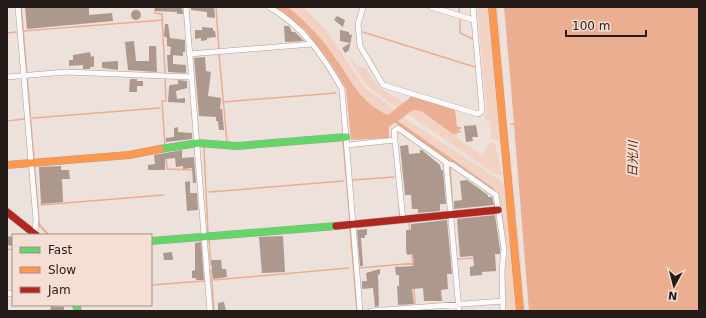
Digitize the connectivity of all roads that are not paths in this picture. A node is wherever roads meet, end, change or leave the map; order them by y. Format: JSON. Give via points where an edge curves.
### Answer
{"nodes":[{"id":1,"x":18,"y":7,"type":"edge"},
{"id":2,"x":186,"y":7,"type":"edge"},
{"id":3,"x":269,"y":7,"type":"edge"},
{"id":4,"x":363,"y":7,"type":"edge"},
{"id":5,"x":431,"y":7,"type":"edge"},
{"id":6,"x":473,"y":7,"type":"edge"},
{"id":7,"x":492,"y":7,"type":"edge"},
{"id":8,"x":474,"y":20,"type":"junction"},
{"id":9,"x":312,"y":44,"type":"junction"},
{"id":10,"x":189,"y":54,"type":"junction"},
{"id":11,"x":26,"y":75,"type":"junction"},
{"id":12,"x":7,"y":77,"type":"edge"},
{"id":13,"x":191,"y":77,"type":"junction"},
{"id":14,"x":395,"y":140,"type":"junction"},
{"id":15,"x":347,"y":141,"type":"junction"},
{"id":16,"x":198,"y":143,"type":"junction"},
{"id":17,"x":33,"y":163,"type":"junction"},
{"id":18,"x":446,"y":164,"type":"junction"},
{"id":19,"x":7,"y":165,"type":"edge"},
{"id":20,"x":498,"y":210,"type":"junction"},
{"id":21,"x":7,"y":212,"type":"edge"},
{"id":22,"x":450,"y":216,"type":"junction"},
{"id":23,"x":403,"y":220,"type":"junction"},
{"id":24,"x":353,"y":225,"type":"junction"},
{"id":25,"x":35,"y":234,"type":"edge"},
{"id":26,"x":204,"y":236,"type":"junction"},
{"id":27,"x":152,"y":241,"type":"edge"},
{"id":28,"x":503,"y":301,"type":"junction"},
{"id":29,"x":458,"y":304,"type":"junction"},
{"id":30,"x":210,"y":311,"type":"edge"},
{"id":31,"x":360,"y":311,"type":"edge"},
{"id":32,"x":371,"y":311,"type":"edge"},
{"id":33,"x":459,"y":311,"type":"edge"},
{"id":34,"x":503,"y":311,"type":"edge"},
{"id":35,"x":520,"y":311,"type":"edge"}],
"edges":[{"from":1,"to":11,"type":"street"},
{"from":2,"to":10,"type":"street"},
{"from":3,"to":9,"type":"street","via":[[292,23]]},
{"from":4,"to":8,"type":"street","via":[[358,24],[360,46],[383,85],[478,114],[482,112]]},
{"from":5,"to":8,"type":"street"},
{"from":6,"to":8,"type":"street"},
{"from":7,"to":35,"type":"street"},
{"from":9,"to":10,"type":"street"},
{"from":9,"to":15,"type":"street","via":[[330,67],[342,89]]},
{"from":10,"to":13,"type":"street"},
{"from":11,"to":12,"type":"street"},
{"from":11,"to":13,"type":"street","via":[[66,72]]},
{"from":11,"to":17,"type":"street"},
{"from":13,"to":16,"type":"street"},
{"from":14,"to":15,"type":"street"},
{"from":14,"to":18,"type":"street","via":[[394,131],[398,128]]},
{"from":14,"to":23,"type":"street"},
{"from":15,"to":16,"type":"street","via":[[237,146]]},
{"from":15,"to":24,"type":"street"},
{"from":16,"to":17,"type":"street","via":[[129,155]]},
{"from":16,"to":26,"type":"street"},
{"from":17,"to":19,"type":"street"},
{"from":17,"to":25,"type":"street"},
{"from":18,"to":20,"type":"street","via":[[451,164],[496,195]]},
{"from":18,"to":22,"type":"street"},
{"from":20,"to":22,"type":"street"},
{"from":20,"to":28,"type":"street","via":[[504,249]]},
{"from":21,"to":25,"type":"street"},
{"from":22,"to":23,"type":"street"},
{"from":22,"to":29,"type":"street"},
{"from":23,"to":24,"type":"street"},
{"from":24,"to":26,"type":"street"},
{"from":24,"to":31,"type":"street"},
{"from":26,"to":27,"type":"street"},
{"from":26,"to":30,"type":"street"},
{"from":28,"to":29,"type":"street"},
{"from":28,"to":34,"type":"street"},
{"from":29,"to":32,"type":"street"},
{"from":29,"to":33,"type":"street"}]}
